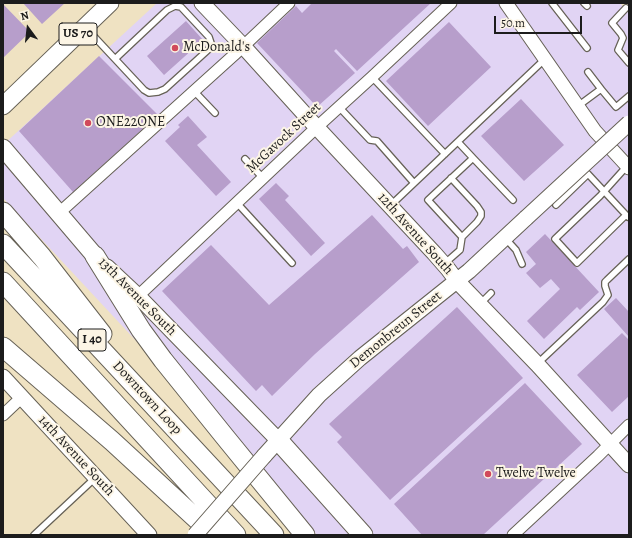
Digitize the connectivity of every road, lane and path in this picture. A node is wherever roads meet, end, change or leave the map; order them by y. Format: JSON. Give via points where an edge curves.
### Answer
{"nodes":[{"id":1,"x":110,"y":3,"type":"edge"},
{"id":2,"x":290,"y":3,"type":"edge"},
{"id":3,"x":451,"y":3,"type":"edge"},
{"id":4,"x":506,"y":3,"type":"edge"},
{"id":5,"x":552,"y":3,"type":"edge"},
{"id":6,"x":206,"y":4,"type":"edge"},
{"id":7,"x":626,"y":8,"type":"dead end"},
{"id":8,"x":86,"y":27,"type":"junction"},
{"id":9,"x":244,"y":46,"type":"junction"},
{"id":10,"x":587,"y":48,"type":"dead end"},
{"id":11,"x":115,"y":59,"type":"junction"},
{"id":12,"x":545,"y":59,"type":"junction"},
{"id":13,"x":629,"y":63,"type":"edge"},
{"id":14,"x":588,"y":72,"type":"dead end"},
{"id":15,"x":372,"y":77,"type":"junction"},
{"id":16,"x":601,"y":88,"type":"junction"},
{"id":17,"x":194,"y":91,"type":"junction"},
{"id":18,"x":629,"y":96,"type":"edge"},
{"id":19,"x":3,"y":106,"type":"edge"},
{"id":20,"x":578,"y":106,"type":"junction"},
{"id":21,"x":339,"y":107,"type":"junction"},
{"id":22,"x":215,"y":113,"type":"dead end"},
{"id":23,"x":629,"y":123,"type":"edge"},
{"id":24,"x":317,"y":127,"type":"junction"},
{"id":25,"x":458,"y":142,"type":"junction"},
{"id":26,"x":3,"y":148,"type":"edge"},
{"id":27,"x":446,"y":154,"type":"junction"},
{"id":28,"x":473,"y":158,"type":"junction"},
{"id":29,"x":245,"y":159,"type":"dead end"},
{"id":30,"x":628,"y":167,"type":"edge"},
{"id":31,"x":263,"y":178,"type":"junction"},
{"id":32,"x":451,"y":178,"type":"junction"},
{"id":33,"x":414,"y":183,"type":"junction"},
{"id":34,"x":604,"y":192,"type":"junction"},
{"id":35,"x":513,"y":200,"type":"dead end"},
{"id":36,"x":237,"y":203,"type":"junction"},
{"id":37,"x":556,"y":205,"type":"dead end"},
{"id":38,"x":390,"y":206,"type":"junction"},
{"id":39,"x":3,"y":212,"type":"edge"},
{"id":40,"x":59,"y":213,"type":"junction"},
{"id":41,"x":628,"y":217,"type":"edge"},
{"id":42,"x":462,"y":237,"type":"junction"},
{"id":43,"x":505,"y":238,"type":"junction"},
{"id":44,"x":3,"y":244,"type":"edge"},
{"id":45,"x":95,"y":256,"type":"junction"},
{"id":46,"x":629,"y":259,"type":"edge"},
{"id":47,"x":292,"y":263,"type":"dead end"},
{"id":48,"x":444,"y":264,"type":"junction"},
{"id":49,"x":522,"y":264,"type":"dead end"},
{"id":50,"x":457,"y":281,"type":"junction"},
{"id":51,"x":3,"y":282,"type":"edge"},
{"id":52,"x":491,"y":293,"type":"dead end"},
{"id":53,"x":138,"y":296,"type":"junction"},
{"id":54,"x":3,"y":302,"type":"edge"},
{"id":55,"x":479,"y":304,"type":"junction"},
{"id":56,"x":3,"y":347,"type":"edge"},
{"id":57,"x":537,"y":364,"type":"junction"},
{"id":58,"x":3,"y":377,"type":"edge"},
{"id":59,"x":22,"y":397,"type":"junction"},
{"id":60,"x":125,"y":414,"type":"junction"},
{"id":61,"x":3,"y":415,"type":"edge"},
{"id":62,"x":629,"y":425,"type":"edge"},
{"id":63,"x":182,"y":436,"type":"junction"},
{"id":64,"x":278,"y":440,"type":"junction"},
{"id":65,"x":610,"y":444,"type":"junction"},
{"id":66,"x":629,"y":465,"type":"edge"},
{"id":67,"x":96,"y":477,"type":"junction"},
{"id":68,"x":34,"y":535,"type":"edge"},
{"id":69,"x":149,"y":535,"type":"edge"},
{"id":70,"x":195,"y":535,"type":"edge"},
{"id":71,"x":214,"y":535,"type":"edge"},
{"id":72,"x":236,"y":535,"type":"edge"},
{"id":73,"x":274,"y":535,"type":"edge"},
{"id":74,"x":305,"y":535,"type":"edge"},
{"id":75,"x":363,"y":535,"type":"edge"},
{"id":76,"x":513,"y":535,"type":"edge"}],
"edges":[{"from":1,"to":8,"type":"main road","number":"US 70"},
{"from":2,"to":9,"type":"street"},
{"from":3,"to":15,"type":"street","name":"McGavock Street"},
{"from":4,"to":12,"type":"street"},
{"from":5,"to":10,"type":"lane"},
{"from":6,"to":9,"type":"main road","name":"12th Avenue South"},
{"from":7,"to":13,"type":"lane","via":[[612,24],[623,38],[618,50]]},
{"from":8,"to":11,"type":"lane"},
{"from":8,"to":19,"type":"main road","number":"US 70"},
{"from":9,"to":17,"type":"street"},
{"from":9,"to":24,"type":"main road","name":"12th Avenue South"},
{"from":11,"to":11,"type":"lane","via":[[144,90],[149,93],[158,92],[166,89],[209,49],[211,43],[209,37],[181,7],[175,6],[167,10]]},
{"from":12,"to":20,"type":"street"},
{"from":12,"to":25,"type":"lane"},
{"from":14,"to":16,"type":"lane"},
{"from":15,"to":21,"type":"street","name":"McGavock Street"},
{"from":15,"to":27,"type":"lane"},
{"from":16,"to":18,"type":"lane","via":[[616,106]]},
{"from":16,"to":20,"type":"lane"},
{"from":17,"to":22,"type":"lane"},
{"from":17,"to":40,"type":"street"},
{"from":20,"to":30,"type":"street","via":[[595,131]]},
{"from":21,"to":24,"type":"street","name":"McGavock Street"},
{"from":21,"to":33,"type":"lane","via":[[370,140],[377,141]]},
{"from":23,"to":43,"type":"main road","name":"Demonbreun Street","bridge":true},
{"from":24,"to":31,"type":"street","name":"McGavock Street"},
{"from":24,"to":38,"type":"main road","name":"12th Avenue South"},
{"from":25,"to":27,"type":"lane"},
{"from":25,"to":28,"type":"lane"},
{"from":26,"to":40,"type":"main road","name":"13th Avenue South"},
{"from":27,"to":33,"type":"lane"},
{"from":28,"to":32,"type":"lane"},
{"from":28,"to":35,"type":"lane"},
{"from":29,"to":31,"type":"lane"},
{"from":30,"to":34,"type":"lane"},
{"from":31,"to":36,"type":"street","name":"McGavock Street"},
{"from":32,"to":42,"type":"lane","via":[[481,212],[480,219]]},
{"from":32,"to":42,"type":"lane","via":[[428,200]]},
{"from":33,"to":38,"type":"lane"},
{"from":34,"to":37,"type":"lane","via":[[588,174]]},
{"from":34,"to":41,"type":"lane"},
{"from":34,"to":41,"type":"lane","via":[[555,239],[577,263]]},
{"from":36,"to":47,"type":"lane"},
{"from":36,"to":53,"type":"street","name":"McGavock Street"},
{"from":38,"to":48,"type":"main road","name":"12th Avenue South"},
{"from":39,"to":63,"type":"highway","via":[[42,257]]},
{"from":40,"to":45,"type":"main road","name":"13th Avenue South"},
{"from":42,"to":48,"type":"lane","via":[[460,250]]},
{"from":43,"to":49,"type":"lane","via":[[516,250]]},
{"from":43,"to":50,"type":"main road","name":"Demonbreun Street"},
{"from":44,"to":63,"type":"highway","name":"Downtown Loop","number":"I 40"},
{"from":45,"to":53,"type":"main road","name":"13th Avenue South"},
{"from":45,"to":74,"type":"highway","via":[[163,360]]},
{"from":46,"to":57,"type":"lane","via":[[605,282],[608,295],[606,299]]},
{"from":48,"to":50,"type":"main road","name":"12th Avenue South"},
{"from":50,"to":55,"type":"main road","name":"12th Avenue South"},
{"from":50,"to":64,"type":"main road","name":"Demonbreun Street","via":[[360,358],[319,395]]},
{"from":51,"to":60,"type":"highway","name":"Downtown Loop","number":"I 40"},
{"from":52,"to":55,"type":"lane"},
{"from":53,"to":64,"type":"main road","name":"13th Avenue South"},
{"from":54,"to":60,"type":"highway"},
{"from":55,"to":57,"type":"main road","name":"12th Avenue South"},
{"from":56,"to":71,"type":"highway","via":[[112,441]]},
{"from":57,"to":65,"type":"main road","name":"12th Avenue South"},
{"from":58,"to":59,"type":"main road","name":"14th Avenue South"},
{"from":59,"to":61,"type":"street"},
{"from":59,"to":67,"type":"main road","name":"14th Avenue South"},
{"from":60,"to":72,"type":"highway","name":"Downtown Loop","number":"I 40"},
{"from":62,"to":65,"type":"street"},
{"from":63,"to":73,"type":"highway","name":"Downtown Loop","number":"I 40"},
{"from":64,"to":70,"type":"main road","name":"Demonbreun Street","bridge":true},
{"from":64,"to":75,"type":"highway"},
{"from":65,"to":66,"type":"main road","name":"12th Avenue South"},
{"from":65,"to":76,"type":"street"},
{"from":67,"to":68,"type":"lane"},
{"from":67,"to":69,"type":"main road","name":"14th Avenue South"}]}
